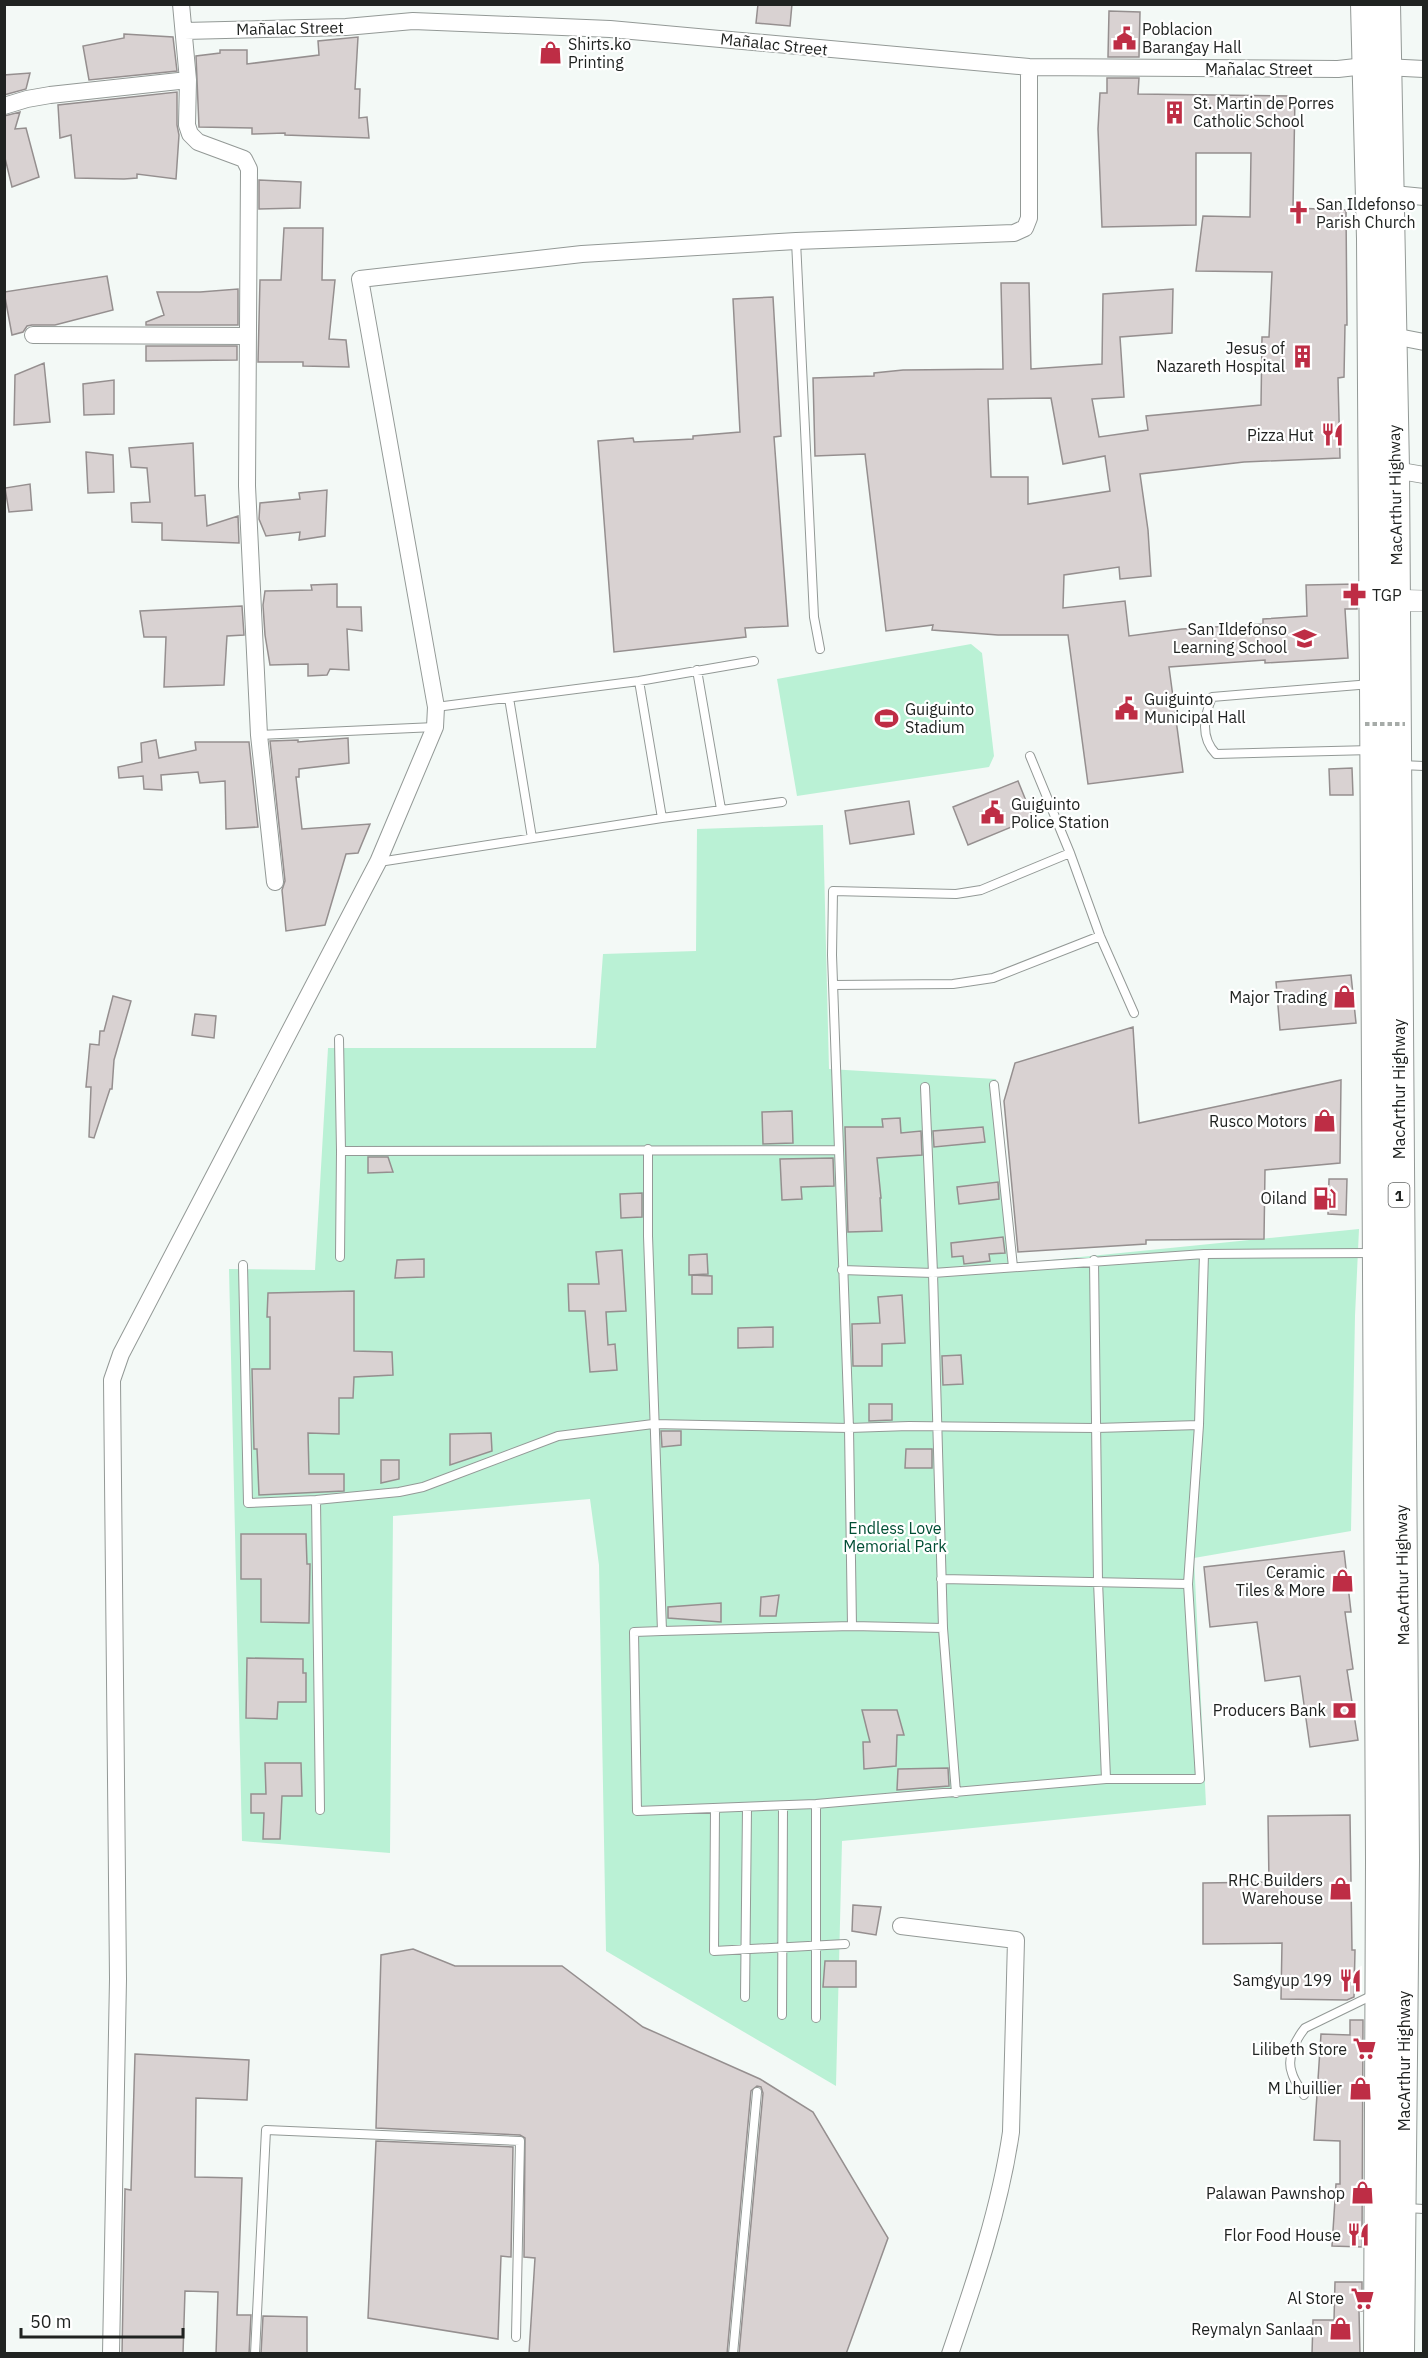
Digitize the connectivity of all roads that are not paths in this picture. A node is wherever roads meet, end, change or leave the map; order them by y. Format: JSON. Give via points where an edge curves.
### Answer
{"nodes":[{"id":1,"x":181,"y":4,"type":"edge"},
{"id":2,"x":1365,"y":4,"type":"edge"},
{"id":3,"x":1386,"y":4,"type":"edge"},
{"id":4,"x":184,"y":31,"type":"junction"},
{"id":5,"x":1375,"y":37,"type":"junction"},
{"id":6,"x":1029,"y":67,"type":"junction"},
{"id":7,"x":1376,"y":67,"type":"junction"},
{"id":8,"x":1424,"y":69,"type":"edge"},
{"id":9,"x":188,"y":80,"type":"junction"},
{"id":10,"x":4,"y":106,"type":"edge"},
{"id":11,"x":1379,"y":193,"type":"junction"},
{"id":12,"x":1424,"y":197,"type":"edge"},
{"id":13,"x":796,"y":241,"type":"junction"},
{"id":14,"x":33,"y":335,"type":"dead end"},
{"id":15,"x":247,"y":336,"type":"junction"},
{"id":16,"x":1393,"y":336,"type":"junction"},
{"id":17,"x":1424,"y":342,"type":"edge"},
{"id":18,"x":1384,"y":469,"type":"junction"},
{"id":19,"x":1424,"y":475,"type":"edge"},
{"id":20,"x":1398,"y":600,"type":"edge"},
{"id":21,"x":820,"y":648,"type":"dead end"},
{"id":22,"x":754,"y":661,"type":"dead end"},
{"id":23,"x":697,"y":670,"type":"junction"},
{"id":24,"x":639,"y":681,"type":"junction"},
{"id":25,"x":1374,"y":684,"type":"junction"},
{"id":26,"x":510,"y":698,"type":"junction"},
{"id":27,"x":436,"y":707,"type":"junction"},
{"id":28,"x":435,"y":727,"type":"junction"},
{"id":29,"x":259,"y":735,"type":"junction"},
{"id":30,"x":1030,"y":756,"type":"dead end"},
{"id":31,"x":1398,"y":760,"type":"edge"},
{"id":32,"x":782,"y":802,"type":"dead end"},
{"id":33,"x":721,"y":809,"type":"junction"},
{"id":34,"x":662,"y":818,"type":"junction"},
{"id":35,"x":532,"y":838,"type":"junction"},
{"id":36,"x":1070,"y":853,"type":"junction"},
{"id":37,"x":378,"y":862,"type":"junction"},
{"id":38,"x":275,"y":882,"type":"dead end"},
{"id":39,"x":1100,"y":936,"type":"junction"},
{"id":40,"x":833,"y":985,"type":"junction"},
{"id":41,"x":1134,"y":1013,"type":"dead end"},
{"id":42,"x":339,"y":1040,"type":"dead end"},
{"id":43,"x":994,"y":1085,"type":"dead end"},
{"id":44,"x":925,"y":1087,"type":"dead end"},
{"id":45,"x":648,"y":1149,"type":"junction"},
{"id":46,"x":839,"y":1150,"type":"junction"},
{"id":47,"x":341,"y":1151,"type":"junction"},
{"id":48,"x":1375,"y":1253,"type":"junction"},
{"id":49,"x":1204,"y":1254,"type":"junction"},
{"id":50,"x":340,"y":1257,"type":"dead end"},
{"id":51,"x":1094,"y":1260,"type":"junction"},
{"id":52,"x":243,"y":1264,"type":"dead end"},
{"id":53,"x":1013,"y":1267,"type":"junction"},
{"id":54,"x":842,"y":1270,"type":"junction"},
{"id":55,"x":933,"y":1273,"type":"junction"},
{"id":56,"x":653,"y":1424,"type":"junction"},
{"id":57,"x":1199,"y":1425,"type":"junction"},
{"id":58,"x":938,"y":1426,"type":"junction"},
{"id":59,"x":849,"y":1428,"type":"junction"},
{"id":60,"x":1096,"y":1428,"type":"junction"},
{"id":61,"x":316,"y":1500,"type":"junction"},
{"id":62,"x":941,"y":1579,"type":"junction"},
{"id":63,"x":1098,"y":1581,"type":"junction"},
{"id":64,"x":1188,"y":1584,"type":"junction"},
{"id":65,"x":852,"y":1626,"type":"junction"},
{"id":66,"x":943,"y":1628,"type":"junction"},
{"id":67,"x":662,"y":1631,"type":"junction"},
{"id":68,"x":1106,"y":1779,"type":"junction"},
{"id":69,"x":956,"y":1793,"type":"junction"},
{"id":70,"x":816,"y":1804,"type":"junction"},
{"id":71,"x":783,"y":1806,"type":"junction"},
{"id":72,"x":747,"y":1808,"type":"junction"},
{"id":73,"x":715,"y":1809,"type":"junction"},
{"id":74,"x":320,"y":1810,"type":"dead end"},
{"id":75,"x":1403,"y":1860,"type":"edge"},
{"id":76,"x":901,"y":1926,"type":"dead end"},
{"id":77,"x":845,"y":1944,"type":"dead end"},
{"id":78,"x":816,"y":1946,"type":"junction"},
{"id":79,"x":784,"y":1947,"type":"junction"},
{"id":80,"x":745,"y":1949,"type":"junction"},
{"id":81,"x":1380,"y":1992,"type":"junction"},
{"id":82,"x":745,"y":1997,"type":"dead end"},
{"id":83,"x":782,"y":2014,"type":"dead end"},
{"id":84,"x":816,"y":2018,"type":"dead end"},
{"id":85,"x":757,"y":2092,"type":"dead end"},
{"id":86,"x":1304,"y":2095,"type":"dead end"},
{"id":87,"x":1413,"y":2209,"type":"edge"},
{"id":88,"x":516,"y":2337,"type":"dead end"},
{"id":89,"x":111,"y":2354,"type":"edge"},
{"id":90,"x":255,"y":2354,"type":"edge"},
{"id":91,"x":733,"y":2354,"type":"edge"},
{"id":92,"x":950,"y":2354,"type":"edge"},
{"id":93,"x":1378,"y":2354,"type":"edge"},
{"id":94,"x":1400,"y":2354,"type":"edge"}],
"edges":[{"from":1,"to":4,"type":"street"},
{"from":2,"to":5,"type":"highway","name":"MacArthur Highway","number":"1"},
{"from":3,"to":5,"type":"highway","name":"MacArthur Highway","number":"1"},
{"from":4,"to":6,"type":"street","name":"Mañalac Street","via":[[346,27],[412,21],[599,28]]},
{"from":4,"to":9,"type":"street"},
{"from":5,"to":7,"type":"highway","name":"MacArthur Highway","number":"1"},
{"from":6,"to":7,"type":"street","name":"Mañalac Street"},
{"from":6,"to":13,"type":"street","via":[[1029,218],[1025,228],[1014,233]]},
{"from":7,"to":8,"type":"street","name":"Mañalac Street"},
{"from":7,"to":11,"type":"highway","name":"MacArthur Highway","number":"1"},
{"from":9,"to":10,"type":"street","via":[[50,95]]},
{"from":9,"to":15,"type":"street","via":[[190,134],[198,142],[244,159],[249,169]]},
{"from":11,"to":12,"type":"street"},
{"from":11,"to":16,"type":"highway","name":"MacArthur Highway","number":"1"},
{"from":11,"to":18,"type":"highway","name":"MacArthur Highway","number":"1"},
{"from":13,"to":21,"type":"lane","via":[[814,617]]},
{"from":13,"to":27,"type":"street","via":[[547,256],[360,279]]},
{"from":14,"to":15,"type":"street"},
{"from":15,"to":29,"type":"street","via":[[247,475]]},
{"from":16,"to":17,"type":"street"},
{"from":16,"to":18,"type":"highway","name":"MacArthur Highway","number":"1"},
{"from":18,"to":19,"type":"street"},
{"from":18,"to":20,"type":"highway","name":"MacArthur Highway","number":"1"},
{"from":20,"to":25,"type":"highway","name":"MacArthur Highway","number":"1"},
{"from":20,"to":31,"type":"highway","name":"MacArthur Highway","number":"1"},
{"from":22,"to":23,"type":"lane"},
{"from":23,"to":24,"type":"lane"},
{"from":23,"to":33,"type":"lane"},
{"from":24,"to":26,"type":"lane"},
{"from":24,"to":34,"type":"lane"},
{"from":25,"to":31,"type":"highway","name":"MacArthur Highway","number":"1"},
{"from":25,"to":31,"type":"lane","via":[[1212,697],[1204,728],[1207,745],[1216,754]]},
{"from":26,"to":27,"type":"lane"},
{"from":26,"to":35,"type":"lane"},
{"from":27,"to":28,"type":"street"},
{"from":28,"to":29,"type":"lane"},
{"from":28,"to":37,"type":"street"},
{"from":29,"to":38,"type":"street"},
{"from":30,"to":36,"type":"lane"},
{"from":31,"to":48,"type":"highway","name":"MacArthur Highway","number":"1"},
{"from":31,"to":75,"type":"highway","name":"MacArthur Highway","number":"1"},
{"from":32,"to":33,"type":"lane"},
{"from":33,"to":34,"type":"lane"},
{"from":34,"to":35,"type":"lane"},
{"from":35,"to":37,"type":"lane"},
{"from":36,"to":39,"type":"lane"},
{"from":36,"to":40,"type":"lane","via":[[981,890],[956,894],[832,891]]},
{"from":37,"to":89,"type":"street","via":[[121,1354],[112,1380],[118,1979]]},
{"from":39,"to":40,"type":"lane","via":[[993,978],[953,984]]},
{"from":39,"to":41,"type":"lane"},
{"from":40,"to":46,"type":"lane"},
{"from":42,"to":47,"type":"lane"},
{"from":43,"to":53,"type":"lane"},
{"from":44,"to":55,"type":"lane"},
{"from":45,"to":46,"type":"lane"},
{"from":45,"to":47,"type":"lane"},
{"from":45,"to":56,"type":"lane"},
{"from":46,"to":54,"type":"lane"},
{"from":47,"to":50,"type":"lane"},
{"from":48,"to":49,"type":"lane"},
{"from":48,"to":75,"type":"highway","name":"MacArthur Highway","number":"1"},
{"from":49,"to":51,"type":"lane"},
{"from":49,"to":57,"type":"lane"},
{"from":51,"to":53,"type":"lane"},
{"from":51,"to":60,"type":"lane"},
{"from":52,"to":61,"type":"lane","via":[[248,1503]]},
{"from":53,"to":55,"type":"lane"},
{"from":54,"to":55,"type":"lane"},
{"from":54,"to":59,"type":"lane"},
{"from":55,"to":58,"type":"lane"},
{"from":56,"to":59,"type":"lane"},
{"from":56,"to":61,"type":"lane","via":[[558,1436],[423,1487]]},
{"from":56,"to":67,"type":"lane"},
{"from":57,"to":60,"type":"lane"},
{"from":57,"to":64,"type":"lane"},
{"from":58,"to":59,"type":"lane"},
{"from":58,"to":60,"type":"lane"},
{"from":58,"to":62,"type":"lane"},
{"from":59,"to":65,"type":"lane"},
{"from":60,"to":63,"type":"lane"},
{"from":61,"to":74,"type":"lane"},
{"from":62,"to":63,"type":"lane"},
{"from":62,"to":66,"type":"lane"},
{"from":63,"to":64,"type":"lane"},
{"from":63,"to":68,"type":"lane"},
{"from":64,"to":68,"type":"lane","via":[[1200,1779]]},
{"from":65,"to":66,"type":"lane"},
{"from":65,"to":67,"type":"lane"},
{"from":66,"to":69,"type":"lane"},
{"from":67,"to":73,"type":"lane","via":[[634,1632],[637,1811]]},
{"from":68,"to":69,"type":"lane"},
{"from":69,"to":70,"type":"lane"},
{"from":70,"to":71,"type":"lane"},
{"from":70,"to":78,"type":"lane"},
{"from":71,"to":72,"type":"lane"},
{"from":71,"to":79,"type":"lane"},
{"from":72,"to":73,"type":"lane"},
{"from":72,"to":80,"type":"lane"},
{"from":73,"to":80,"type":"lane","via":[[714,1951]]},
{"from":75,"to":81,"type":"highway","name":"MacArthur Highway","number":"1"},
{"from":75,"to":87,"type":"highway","name":"MacArthur Highway","number":"1"},
{"from":76,"to":92,"type":"street","via":[[1016,1940],[1011,2132],[987,2246]]},
{"from":77,"to":78,"type":"lane"},
{"from":78,"to":79,"type":"lane"},
{"from":78,"to":84,"type":"lane"},
{"from":79,"to":80,"type":"lane"},
{"from":79,"to":83,"type":"lane"},
{"from":80,"to":82,"type":"lane"},
{"from":81,"to":86,"type":"lane","via":[[1305,2028],[1298,2037],[1291,2072]]},
{"from":81,"to":93,"type":"highway","name":"MacArthur Highway","number":"1"},
{"from":85,"to":91,"type":"lane"},
{"from":87,"to":94,"type":"highway","name":"MacArthur Highway","number":"1"},
{"from":88,"to":90,"type":"lane","via":[[519,2141],[266,2130]]}]}
